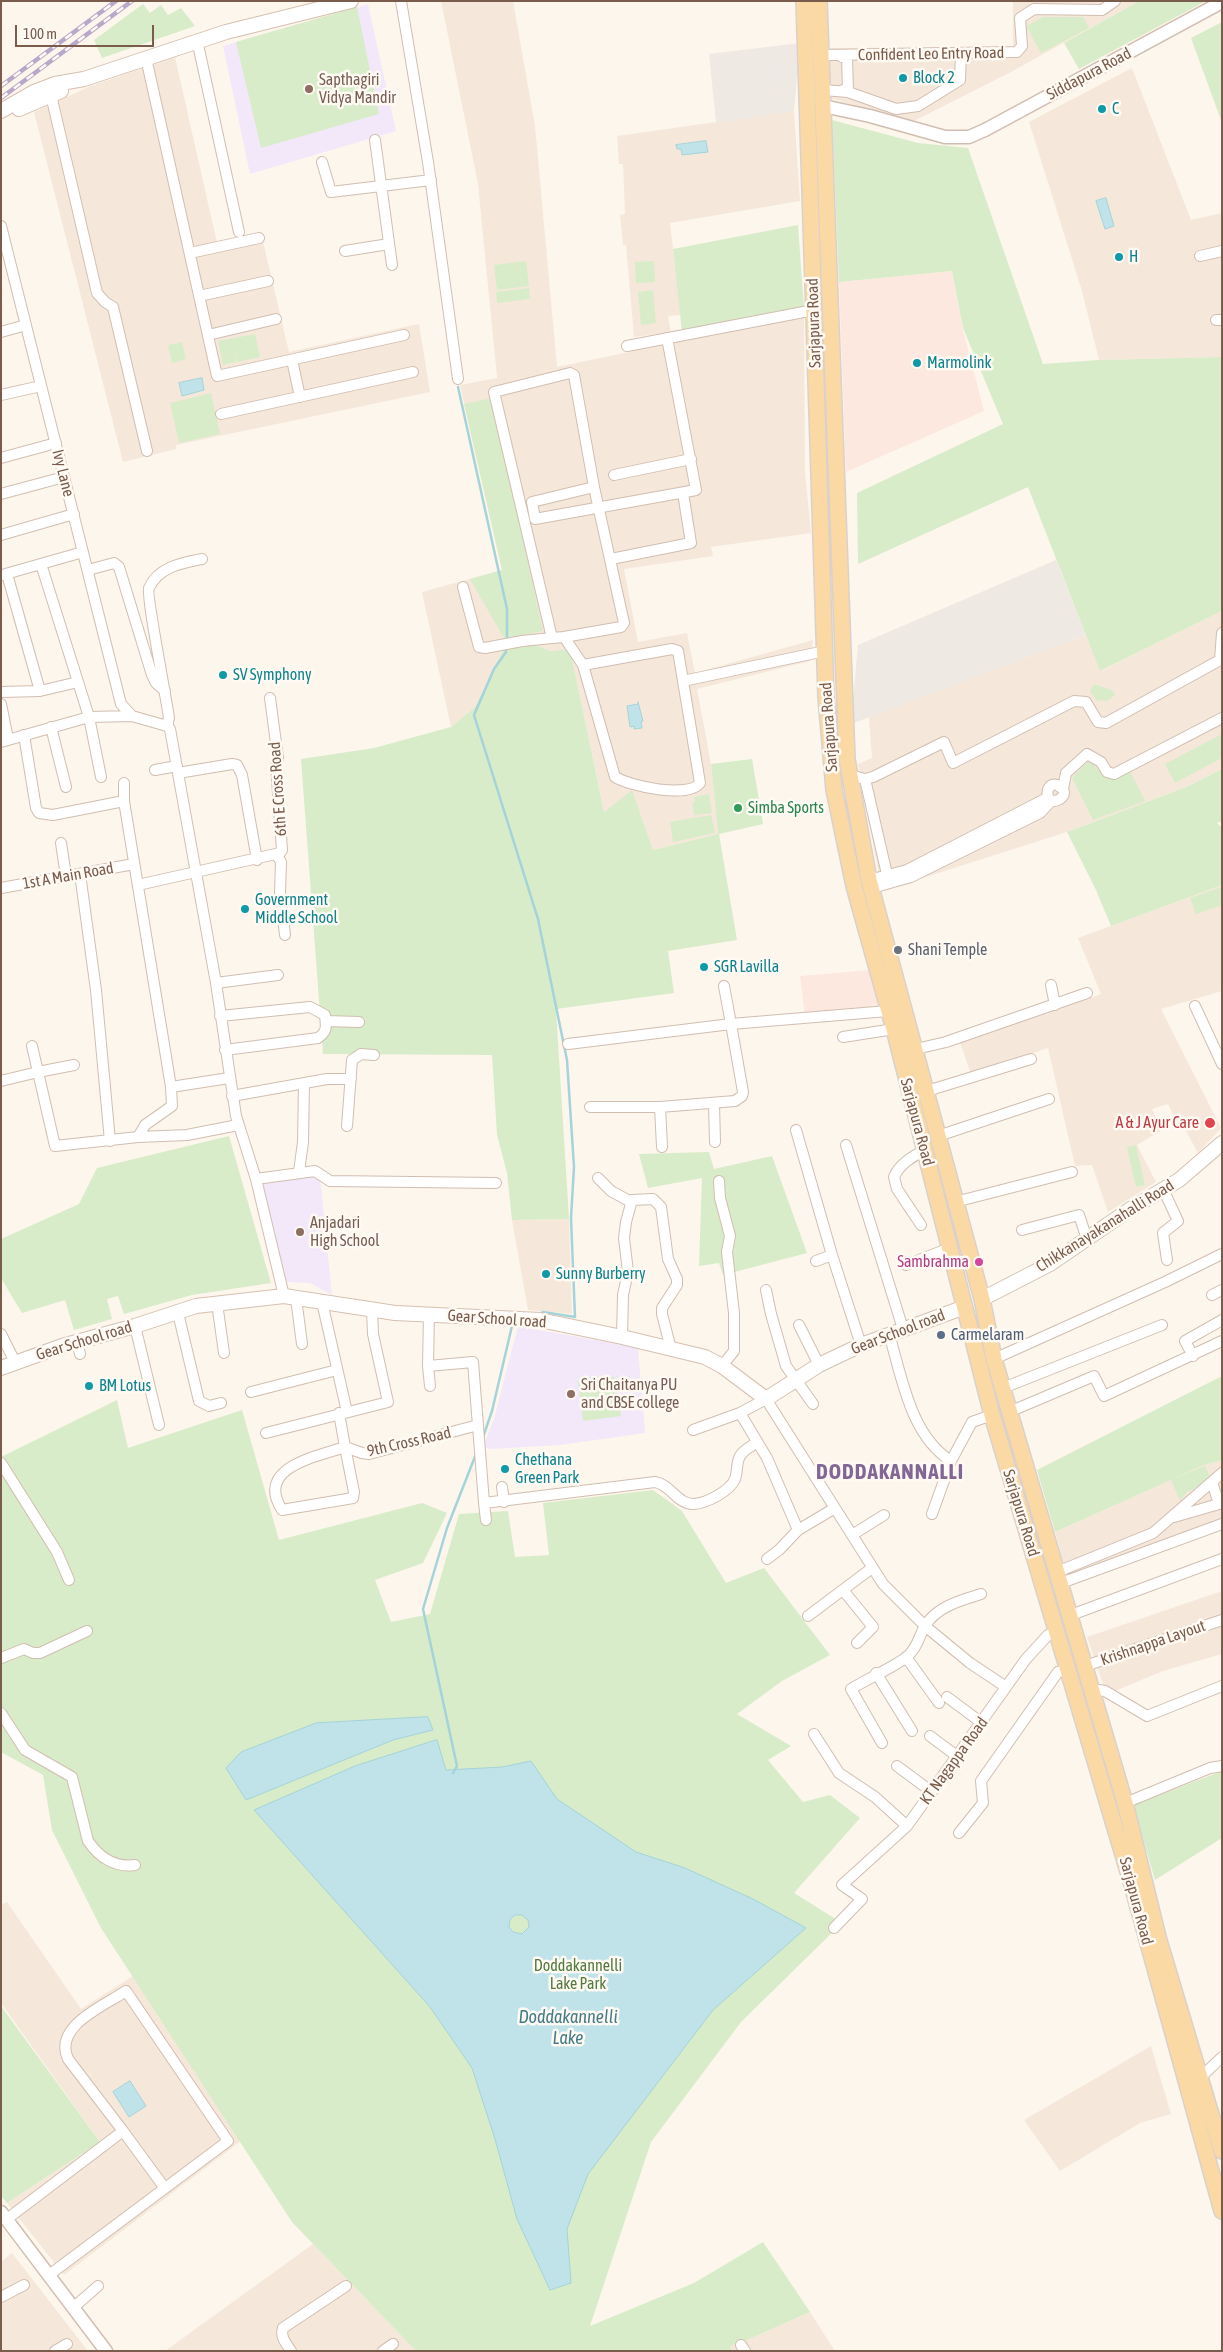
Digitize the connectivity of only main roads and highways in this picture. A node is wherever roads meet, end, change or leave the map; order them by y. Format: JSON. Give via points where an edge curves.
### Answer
{"nodes":[{"id":1,"x":351,"y":1,"type":"edge"},
{"id":2,"x":804,"y":1,"type":"edge"},
{"id":3,"x":819,"y":1,"type":"edge"},
{"id":4,"x":84,"y":79,"type":"junction"},
{"id":5,"x":1,"y":111,"type":"edge"},
{"id":6,"x":1,"y":115,"type":"edge"},
{"id":7,"x":812,"y":249,"type":"junction"},
{"id":8,"x":829,"y":249,"type":"junction"},
{"id":9,"x":1222,"y":1144,"type":"edge"},
{"id":10,"x":982,"y":1299,"type":"junction"},
{"id":11,"x":965,"y":1307,"type":"junction"},
{"id":12,"x":1,"y":1368,"type":"edge"},
{"id":13,"x":1144,"y":1906,"type":"junction"},
{"id":14,"x":1222,"y":2152,"type":"edge"},
{"id":15,"x":1222,"y":2211,"type":"edge"}],
"edges":[{"from":1,"to":4,"type":"main road","via":[[197,40]]},
{"from":2,"to":7,"type":"main road","name":"Sarjapura Road"},
{"from":3,"to":8,"type":"main road","name":"Sarjapura Road","via":[[835,56],[836,91],[823,106]]},
{"from":4,"to":5,"type":"main road","via":[[34,92]]},
{"from":4,"to":6,"type":"main road","via":[[10,114]]},
{"from":7,"to":8,"type":"main road"},
{"from":7,"to":11,"type":"main road","name":"Sarjapura Road","via":[[825,651],[835,800],[854,886]]},
{"from":8,"to":10,"type":"main road","name":"Sarjapura Road","via":[[849,775],[871,884]]},
{"from":9,"to":10,"type":"main road","name":"Chikkanayakanahalli Road","via":[[1179,1180],[1050,1264]]},
{"from":10,"to":13,"type":"main road","name":"Sarjapura Road","via":[[1009,1412],[1125,1803]]},
{"from":11,"to":12,"type":"main road","name":"Gear School road","via":[[860,1345],[819,1365],[766,1399],[705,1357],[622,1337],[527,1319],[372,1310],[290,1297],[196,1306],[78,1348]]},
{"from":11,"to":13,"type":"main road","name":"Sarjapura Road","via":[[992,1415],[1068,1669]]},
{"from":13,"to":14,"type":"main road","name":"Sarjapura Road","via":[[1201,2077]]},
{"from":13,"to":15,"type":"main road","name":"Sarjapura Road"}]}
